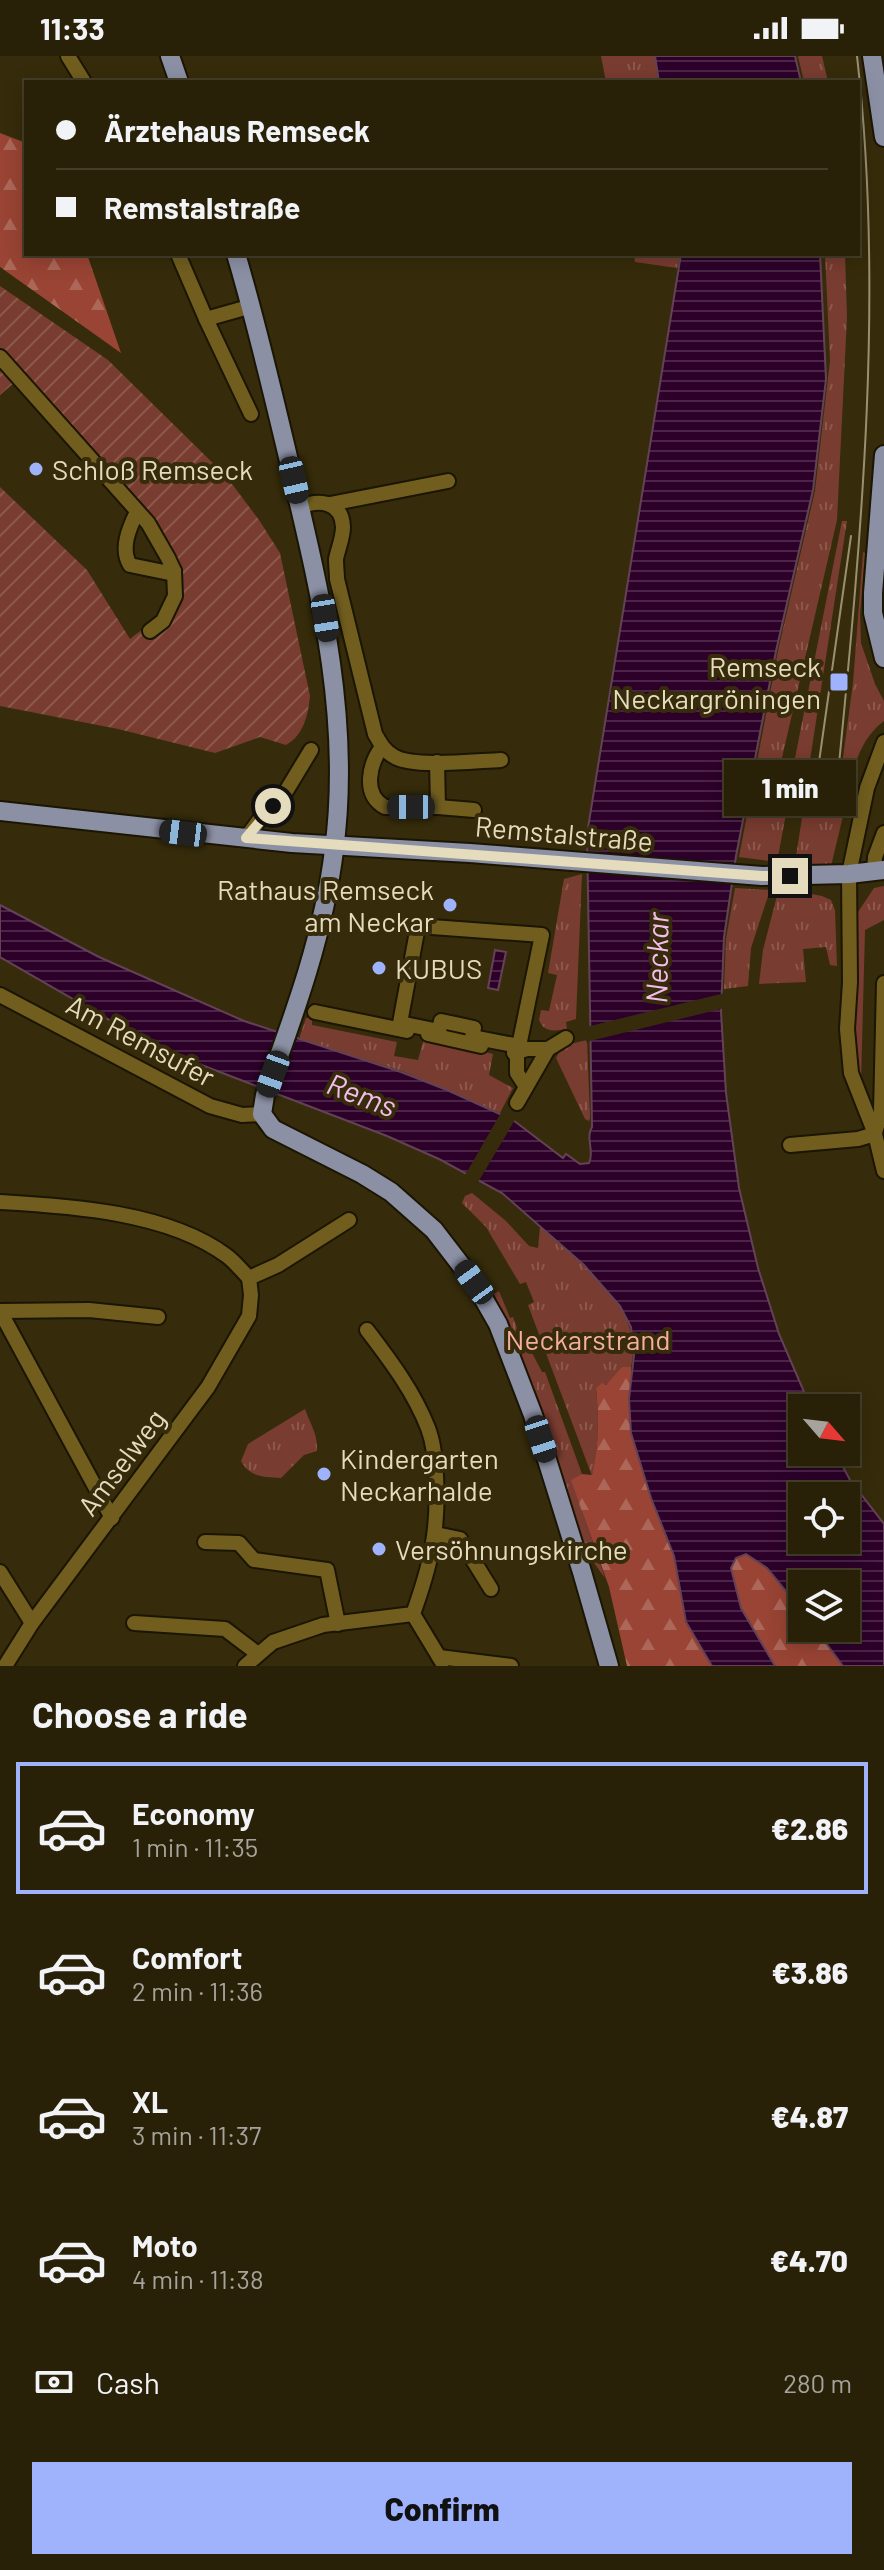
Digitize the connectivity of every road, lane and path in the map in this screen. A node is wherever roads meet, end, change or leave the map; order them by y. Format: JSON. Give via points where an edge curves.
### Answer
{"nodes":[{"id":1,"x":68,"y":56,"type":"edge"},
{"id":2,"x":170,"y":56,"type":"edge"},
{"id":3,"x":872,"y":56,"type":"edge"},
{"id":4,"x":83,"y":80,"type":"edge"},
{"id":5,"x":178,"y":80,"type":"edge"},
{"id":6,"x":884,"y":137,"type":"edge"},
{"id":7,"x":179,"y":256,"type":"edge"},
{"id":8,"x":237,"y":256,"type":"edge"},
{"id":9,"x":252,"y":306,"type":"junction"},
{"id":10,"x":206,"y":319,"type":"junction"},
{"id":11,"x":0,"y":357,"type":"edge"},
{"id":12,"x":251,"y":414,"type":"dead end"},
{"id":13,"x":884,"y":455,"type":"edge"},
{"id":14,"x":448,"y":481,"type":"dead end"},
{"id":15,"x":330,"y":504,"type":"junction"},
{"id":16,"x":300,"y":507,"type":"junction"},
{"id":17,"x":137,"y":512,"type":"junction"},
{"id":18,"x":877,"y":557,"type":"junction"},
{"id":19,"x":174,"y":571,"type":"junction"},
{"id":20,"x":884,"y":577,"type":"edge"},
{"id":21,"x":150,"y":631,"type":"dead end"},
{"id":22,"x":884,"y":658,"type":"edge"},
{"id":23,"x":884,"y":742,"type":"edge"},
{"id":24,"x":382,"y":747,"type":"junction"},
{"id":25,"x":311,"y":750,"type":"dead end"},
{"id":26,"x":501,"y":760,"type":"dead end"},
{"id":27,"x":437,"y":762,"type":"junction"},
{"id":28,"x":438,"y":807,"type":"junction"},
{"id":29,"x":474,"y":810,"type":"dead end"},
{"id":30,"x":0,"y":811,"type":"edge"},
{"id":31,"x":884,"y":833,"type":"edge"},
{"id":32,"x":246,"y":838,"type":"junction"},
{"id":33,"x":335,"y":846,"type":"junction"},
{"id":34,"x":879,"y":871,"type":"edge"},
{"id":35,"x":849,"y":874,"type":"junction"},
{"id":36,"x":541,"y":940,"type":"junction"},
{"id":37,"x":883,"y":983,"type":"edge"},
{"id":38,"x":0,"y":995,"type":"edge"},
{"id":39,"x":315,"y":1012,"type":"dead end"},
{"id":40,"x":413,"y":1029,"type":"junction"},
{"id":41,"x":566,"y":1038,"type":"dead end"},
{"id":42,"x":548,"y":1049,"type":"junction"},
{"id":43,"x":522,"y":1051,"type":"junction"},
{"id":44,"x":526,"y":1087,"type":"junction"},
{"id":45,"x":517,"y":1103,"type":"dead end"},
{"id":46,"x":263,"y":1109,"type":"junction"},
{"id":47,"x":882,"y":1112,"type":"edge"},
{"id":48,"x":875,"y":1134,"type":"junction"},
{"id":49,"x":790,"y":1145,"type":"dead end"},
{"id":50,"x":884,"y":1171,"type":"edge"},
{"id":51,"x":0,"y":1202,"type":"edge"},
{"id":52,"x":349,"y":1220,"type":"dead end"},
{"id":53,"x":249,"y":1278,"type":"junction"},
{"id":54,"x":0,"y":1311,"type":"edge"},
{"id":55,"x":158,"y":1317,"type":"dead end"},
{"id":56,"x":367,"y":1330,"type":"dead end"},
{"id":57,"x":112,"y":1518,"type":"junction"},
{"id":58,"x":436,"y":1534,"type":"junction"},
{"id":59,"x":205,"y":1542,"type":"dead end"},
{"id":60,"x":0,"y":1572,"type":"edge"},
{"id":61,"x":491,"y":1589,"type":"dead end"},
{"id":62,"x":413,"y":1614,"type":"junction"},
{"id":63,"x":32,"y":1623,"type":"junction"},
{"id":64,"x":134,"y":1623,"type":"dead end"},
{"id":65,"x":338,"y":1624,"type":"junction"},
{"id":66,"x":258,"y":1654,"type":"junction"},
{"id":67,"x":442,"y":1661,"type":"edge"},
{"id":68,"x":5,"y":1666,"type":"edge"},
{"id":69,"x":245,"y":1666,"type":"edge"},
{"id":70,"x":511,"y":1666,"type":"edge"},
{"id":71,"x":609,"y":1666,"type":"edge"}],
"edges":[{"from":1,"to":4,"type":"street"},
{"from":2,"to":5,"type":"main road"},
{"from":3,"to":6,"type":"main road"},
{"from":7,"to":10,"type":"street"},
{"from":8,"to":9,"type":"main road"},
{"from":9,"to":10,"type":"street"},
{"from":9,"to":16,"type":"main road"},
{"from":10,"to":12,"type":"street"},
{"from":11,"to":17,"type":"street"},
{"from":13,"to":18,"type":"main road"},
{"from":14,"to":15,"type":"street"},
{"from":15,"to":16,"type":"street","via":[[315,501]]},
{"from":15,"to":24,"type":"street","via":[[343,525],[337,579]]},
{"from":16,"to":33,"type":"main road","via":[[334,676],[339,781]]},
{"from":17,"to":19,"type":"street"},
{"from":17,"to":19,"type":"street","via":[[124,556],[130,565]]},
{"from":18,"to":20,"type":"main road"},
{"from":18,"to":22,"type":"main road","via":[[873,613]]},
{"from":19,"to":21,"type":"street","via":[[171,608]]},
{"from":23,"to":35,"type":"street","via":[[867,788]]},
{"from":24,"to":27,"type":"street","via":[[409,763]]},
{"from":24,"to":28,"type":"street","via":[[371,761],[371,791],[378,803]]},
{"from":25,"to":32,"type":"street","via":[[285,793]]},
{"from":26,"to":27,"type":"street"},
{"from":27,"to":28,"type":"street"},
{"from":28,"to":29,"type":"street"},
{"from":30,"to":32,"type":"main road","name":"Remstalstraße"},
{"from":31,"to":34,"type":"street","via":[[875,857]]},
{"from":32,"to":33,"type":"main road","name":"Remstalstraße"},
{"from":33,"to":35,"type":"main road","name":"Remstalstraße","via":[[762,876]]},
{"from":33,"to":46,"type":"main road","via":[[306,976]]},
{"from":34,"to":35,"type":"main road","name":"Remstalstraße"},
{"from":35,"to":48,"type":"street","via":[[851,1073]]},
{"from":36,"to":40,"type":"street","via":[[519,1046],[472,1037],[474,1028],[441,1021],[439,1031]]},
{"from":36,"to":40,"type":"street","via":[[542,935],[418,926],[400,1023]]},
{"from":36,"to":43,"type":"street","via":[[549,941]]},
{"from":37,"to":47,"type":"street"},
{"from":38,"to":46,"type":"street","name":"Am Remsufer","via":[[210,1106],[242,1115]]},
{"from":39,"to":40,"type":"street"},
{"from":40,"to":43,"type":"street"},
{"from":41,"to":42,"type":"street"},
{"from":42,"to":43,"type":"street"},
{"from":42,"to":44,"type":"street"},
{"from":43,"to":44,"type":"street","via":[[517,1073]]},
{"from":44,"to":45,"type":"street"},
{"from":46,"to":71,"type":"main road","via":[[273,1129],[362,1174],[412,1210],[485,1299],[533,1415]]},
{"from":47,"to":48,"type":"street"},
{"from":48,"to":49,"type":"street"},
{"from":48,"to":50,"type":"street"},
{"from":51,"to":53,"type":"street","via":[[108,1212],[171,1228],[228,1256]]},
{"from":52,"to":53,"type":"street"},
{"from":53,"to":57,"type":"street","name":"Amselweg","via":[[249,1316],[235,1341],[208,1387]]},
{"from":54,"to":55,"type":"street","via":[[89,1310]]},
{"from":54,"to":57,"type":"street"},
{"from":56,"to":58,"type":"street","via":[[396,1368],[428,1429],[435,1452]]},
{"from":57,"to":63,"type":"street","name":"Amselweg"},
{"from":58,"to":61,"type":"street","via":[[460,1539]]},
{"from":58,"to":62,"type":"street"},
{"from":59,"to":65,"type":"street","via":[[239,1543],[254,1560],[327,1570]]},
{"from":60,"to":63,"type":"street"},
{"from":62,"to":65,"type":"street"},
{"from":62,"to":67,"type":"street"},
{"from":63,"to":68,"type":"street","name":"Amselweg"},
{"from":64,"to":66,"type":"street","via":[[225,1629]]},
{"from":65,"to":66,"type":"street","via":[[273,1642]]},
{"from":66,"to":69,"type":"street"},
{"from":67,"to":70,"type":"street"}]}
